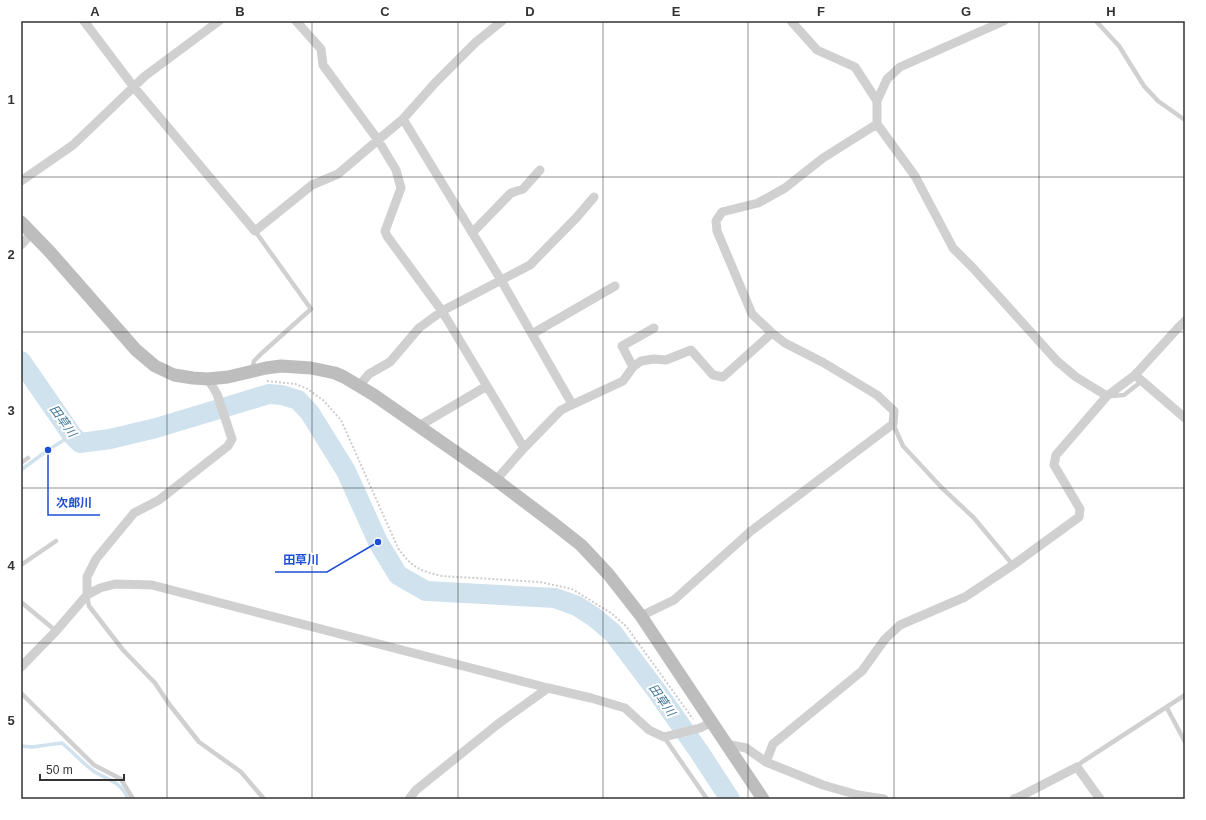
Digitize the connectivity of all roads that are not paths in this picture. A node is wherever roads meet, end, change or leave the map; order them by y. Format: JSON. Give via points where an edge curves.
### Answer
{"nodes":[{"id":1,"x":84,"y":21,"type":"edge"},
{"id":2,"x":219,"y":21,"type":"edge"},
{"id":3,"x":296,"y":21,"type":"edge"},
{"id":4,"x":502,"y":21,"type":"edge"},
{"id":5,"x":791,"y":21,"type":"edge"},
{"id":6,"x":1004,"y":21,"type":"edge"},
{"id":7,"x":1096,"y":21,"type":"edge"},
{"id":8,"x":134,"y":86,"type":"junction"},
{"id":9,"x":876,"y":102,"type":"junction"},
{"id":10,"x":402,"y":119,"type":"junction"},
{"id":11,"x":1185,"y":120,"type":"edge"},
{"id":12,"x":877,"y":124,"type":"junction"},
{"id":13,"x":378,"y":140,"type":"junction"},
{"id":14,"x":540,"y":170,"type":"dead end"},
{"id":15,"x":21,"y":181,"type":"edge"},
{"id":16,"x":594,"y":197,"type":"dead end"},
{"id":17,"x":21,"y":222,"type":"edge"},
{"id":18,"x":255,"y":231,"type":"junction"},
{"id":19,"x":32,"y":233,"type":"junction"},
{"id":20,"x":472,"y":233,"type":"junction"},
{"id":21,"x":21,"y":245,"type":"edge"},
{"id":22,"x":501,"y":280,"type":"junction"},
{"id":23,"x":615,"y":286,"type":"dead end"},
{"id":24,"x":442,"y":311,"type":"junction"},
{"id":25,"x":1185,"y":322,"type":"edge"},
{"id":26,"x":654,"y":328,"type":"dead end"},
{"id":27,"x":772,"y":333,"type":"junction"},
{"id":28,"x":532,"y":334,"type":"junction"},
{"id":29,"x":633,"y":367,"type":"junction"},
{"id":30,"x":252,"y":372,"type":"junction"},
{"id":31,"x":1138,"y":378,"type":"junction"},
{"id":32,"x":208,"y":379,"type":"junction"},
{"id":33,"x":359,"y":386,"type":"junction"},
{"id":34,"x":487,"y":386,"type":"junction"},
{"id":35,"x":1107,"y":396,"type":"junction"},
{"id":36,"x":572,"y":404,"type":"junction"},
{"id":37,"x":1185,"y":418,"type":"edge"},
{"id":38,"x":893,"y":424,"type":"junction"},
{"id":39,"x":419,"y":426,"type":"junction"},
{"id":40,"x":524,"y":448,"type":"junction"},
{"id":41,"x":28,"y":458,"type":"dead end"},
{"id":42,"x":21,"y":464,"type":"edge"},
{"id":43,"x":496,"y":480,"type":"junction"},
{"id":44,"x":56,"y":541,"type":"dead end"},
{"id":45,"x":21,"y":565,"type":"edge"},
{"id":46,"x":1012,"y":565,"type":"junction"},
{"id":47,"x":87,"y":595,"type":"junction"},
{"id":48,"x":21,"y":602,"type":"edge"},
{"id":49,"x":641,"y":616,"type":"junction"},
{"id":50,"x":56,"y":631,"type":"junction"},
{"id":51,"x":21,"y":667,"type":"edge"},
{"id":52,"x":548,"y":688,"type":"junction"},
{"id":53,"x":21,"y":693,"type":"edge"},
{"id":54,"x":1185,"y":695,"type":"edge"},
{"id":55,"x":1167,"y":708,"type":"junction"},
{"id":56,"x":712,"y":722,"type":"junction"},
{"id":57,"x":664,"y":737,"type":"junction"},
{"id":58,"x":1185,"y":742,"type":"edge"},
{"id":59,"x":726,"y":744,"type":"junction"},
{"id":60,"x":766,"y":762,"type":"junction"},
{"id":61,"x":1077,"y":767,"type":"junction"},
{"id":62,"x":133,"y":799,"type":"edge"},
{"id":63,"x":264,"y":799,"type":"edge"},
{"id":64,"x":409,"y":799,"type":"edge"},
{"id":65,"x":707,"y":799,"type":"edge"},
{"id":66,"x":763,"y":799,"type":"edge"},
{"id":67,"x":884,"y":799,"type":"edge"},
{"id":68,"x":1014,"y":799,"type":"edge"},
{"id":69,"x":1100,"y":799,"type":"edge"}],
"edges":[{"from":1,"to":8,"type":"street"},
{"from":2,"to":8,"type":"street"},
{"from":3,"to":13,"type":"street","via":[[321,49],[323,65]]},
{"from":4,"to":10,"type":"street","via":[[476,42]]},
{"from":5,"to":9,"type":"street","via":[[817,50],[855,67]]},
{"from":6,"to":9,"type":"street","via":[[900,67],[887,79]]},
{"from":7,"to":11,"type":"lane","via":[[1119,46],[1144,86],[1158,101]]},
{"from":8,"to":15,"type":"street","via":[[73,145]]},
{"from":8,"to":18,"type":"street"},
{"from":9,"to":12,"type":"street"},
{"from":10,"to":13,"type":"street"},
{"from":10,"to":20,"type":"street"},
{"from":12,"to":27,"type":"street","via":[[823,158],[785,188],[758,202],[722,212],[716,221],[717,231],[752,314]]},
{"from":12,"to":35,"type":"street","via":[[915,176],[953,248],[1057,361],[1076,377]]},
{"from":13,"to":18,"type":"street","via":[[338,174],[312,185]]},
{"from":13,"to":24,"type":"street","via":[[396,170],[401,188],[385,231]]},
{"from":14,"to":20,"type":"street","via":[[523,189],[511,193]]},
{"from":16,"to":22,"type":"street","via":[[530,264]]},
{"from":17,"to":19,"type":"street"},
{"from":18,"to":30,"type":"lane","via":[[311,309],[254,361]]},
{"from":19,"to":21,"type":"street"},
{"from":19,"to":32,"type":"street","via":[[136,350],[150,362],[174,375]]},
{"from":20,"to":22,"type":"street"},
{"from":22,"to":24,"type":"street"},
{"from":22,"to":28,"type":"street"},
{"from":23,"to":28,"type":"street"},
{"from":24,"to":33,"type":"street","via":[[419,328],[390,362],[369,374]]},
{"from":24,"to":34,"type":"street"},
{"from":25,"to":31,"type":"street"},
{"from":26,"to":29,"type":"street","via":[[622,346]]},
{"from":27,"to":29,"type":"street","via":[[723,378],[713,375],[691,350],[666,360],[641,361]]},
{"from":27,"to":38,"type":"street","via":[[877,395],[894,411]]},
{"from":28,"to":36,"type":"street"},
{"from":29,"to":36,"type":"street","via":[[623,381]]},
{"from":30,"to":32,"type":"street"},
{"from":30,"to":33,"type":"street","via":[[281,366],[311,368],[335,374]]},
{"from":31,"to":35,"type":"street"},
{"from":31,"to":37,"type":"street"},
{"from":32,"to":47,"type":"street","via":[[217,394],[232,438],[228,446],[159,500],[134,513],[96,559],[87,577]]},
{"from":33,"to":39,"type":"street"},
{"from":34,"to":39,"type":"street"},
{"from":34,"to":40,"type":"street"},
{"from":35,"to":46,"type":"street","via":[[1056,455],[1054,465],[1080,509],[1079,517]]},
{"from":36,"to":40,"type":"street","via":[[561,410]]},
{"from":38,"to":46,"type":"lane","via":[[903,446],[974,518]]},
{"from":38,"to":49,"type":"street","via":[[752,531],[674,600]]},
{"from":39,"to":43,"type":"street"},
{"from":40,"to":43,"type":"street"},
{"from":41,"to":42,"type":"lane"},
{"from":43,"to":49,"type":"street","via":[[581,545],[609,575]]},
{"from":44,"to":45,"type":"lane"},
{"from":46,"to":60,"type":"street","via":[[965,598],[900,625],[885,639],[862,671],[773,744]]},
{"from":47,"to":50,"type":"street"},
{"from":47,"to":52,"type":"street","via":[[115,584],[152,585]]},
{"from":47,"to":63,"type":"lane","via":[[89,606],[123,650],[155,683],[199,742],[241,772]]},
{"from":48,"to":50,"type":"lane"},
{"from":49,"to":56,"type":"street"},
{"from":50,"to":51,"type":"street"},
{"from":52,"to":57,"type":"street","via":[[625,708],[649,730]]},
{"from":52,"to":64,"type":"street","via":[[498,724],[416,790]]},
{"from":53,"to":62,"type":"lane","via":[[94,765],[122,779]]},
{"from":54,"to":55,"type":"lane"},
{"from":55,"to":58,"type":"lane"},
{"from":55,"to":61,"type":"lane"},
{"from":56,"to":57,"type":"street","via":[[700,728]]},
{"from":56,"to":59,"type":"street"},
{"from":57,"to":65,"type":"lane"},
{"from":59,"to":60,"type":"street","via":[[746,748]]},
{"from":59,"to":66,"type":"street"},
{"from":60,"to":67,"type":"street","via":[[823,785]]},
{"from":61,"to":68,"type":"street"},
{"from":61,"to":69,"type":"street"}]}
